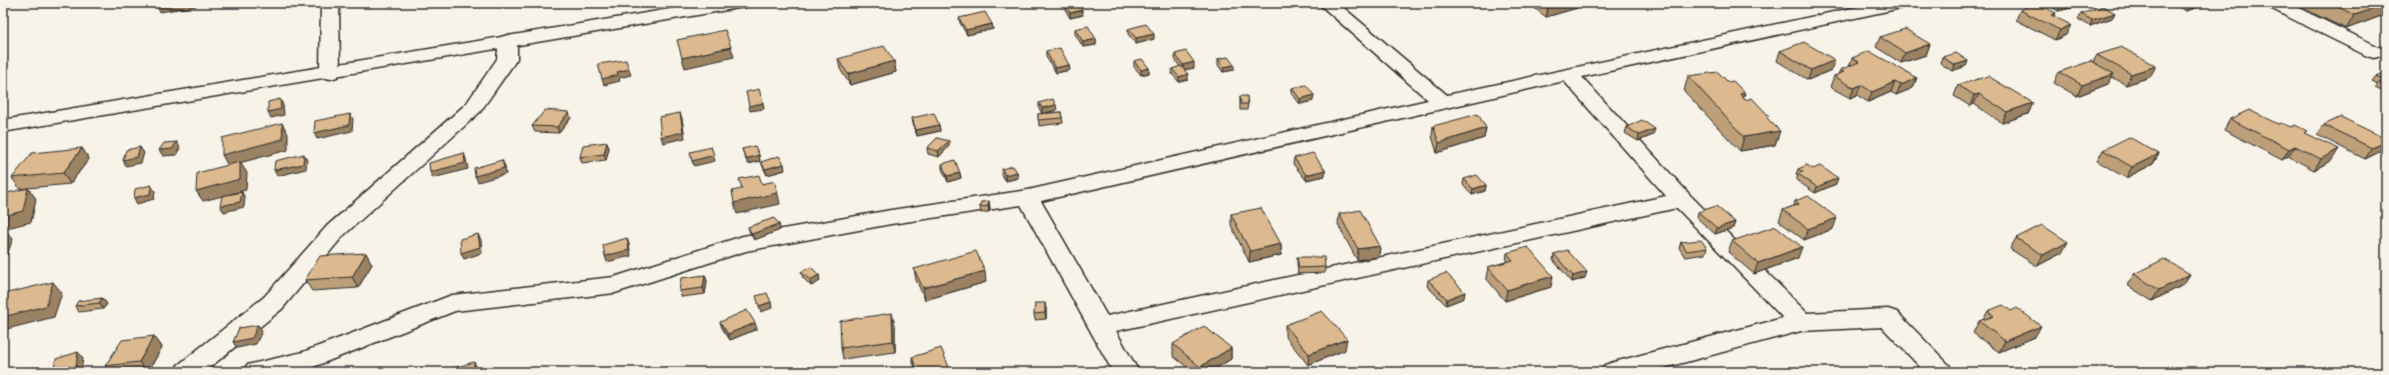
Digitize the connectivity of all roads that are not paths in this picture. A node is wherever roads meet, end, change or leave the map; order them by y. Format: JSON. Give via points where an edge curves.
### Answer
{"nodes":[{"id":1,"x":330,"y":3,"type":"edge"},
{"id":2,"x":739,"y":3,"type":"edge"},
{"id":3,"x":1327,"y":3,"type":"edge"},
{"id":4,"x":1900,"y":3,"type":"edge"},
{"id":5,"x":2274,"y":3,"type":"edge"},
{"id":6,"x":508,"y":42,"type":"junction"},
{"id":7,"x":2374,"y":52,"type":"dead end"},
{"id":8,"x":330,"y":73,"type":"junction"},
{"id":9,"x":1569,"y":74,"type":"junction"},
{"id":10,"x":1444,"y":103,"type":"junction"},
{"id":11,"x":3,"y":126,"type":"edge"},
{"id":12,"x":1028,"y":197,"type":"junction"},
{"id":13,"x":1682,"y":200,"type":"junction"},
{"id":14,"x":1801,"y":322,"type":"junction"},
{"id":15,"x":1100,"y":326,"type":"junction"},
{"id":16,"x":187,"y":372,"type":"edge"},
{"id":17,"x":256,"y":372,"type":"edge"},
{"id":18,"x":1126,"y":372,"type":"edge"},
{"id":19,"x":1614,"y":372,"type":"edge"},
{"id":20,"x":1940,"y":372,"type":"edge"}],
"edges":[{"from":1,"to":8,"type":"main road"},
{"from":2,"to":6,"type":"main road"},
{"from":3,"to":10,"type":"main road"},
{"from":4,"to":9,"type":"main road"},
{"from":5,"to":7,"type":"main road"},
{"from":6,"to":8,"type":"main road"},
{"from":6,"to":16,"type":"main road","via":[[507,59],[473,108],[335,231],[273,303]]},
{"from":8,"to":11,"type":"main road"},
{"from":9,"to":10,"type":"main road"},
{"from":9,"to":13,"type":"main road"},
{"from":10,"to":12,"type":"main road"},
{"from":12,"to":15,"type":"main road"},
{"from":12,"to":17,"type":"main road","via":[[891,217],[743,244],[615,285],[452,303],[308,360]]},
{"from":13,"to":14,"type":"main road"},
{"from":13,"to":15,"type":"main road"},
{"from":14,"to":19,"type":"main road"},
{"from":14,"to":20,"type":"main road","via":[[1888,318]]},
{"from":15,"to":18,"type":"main road"}]}
